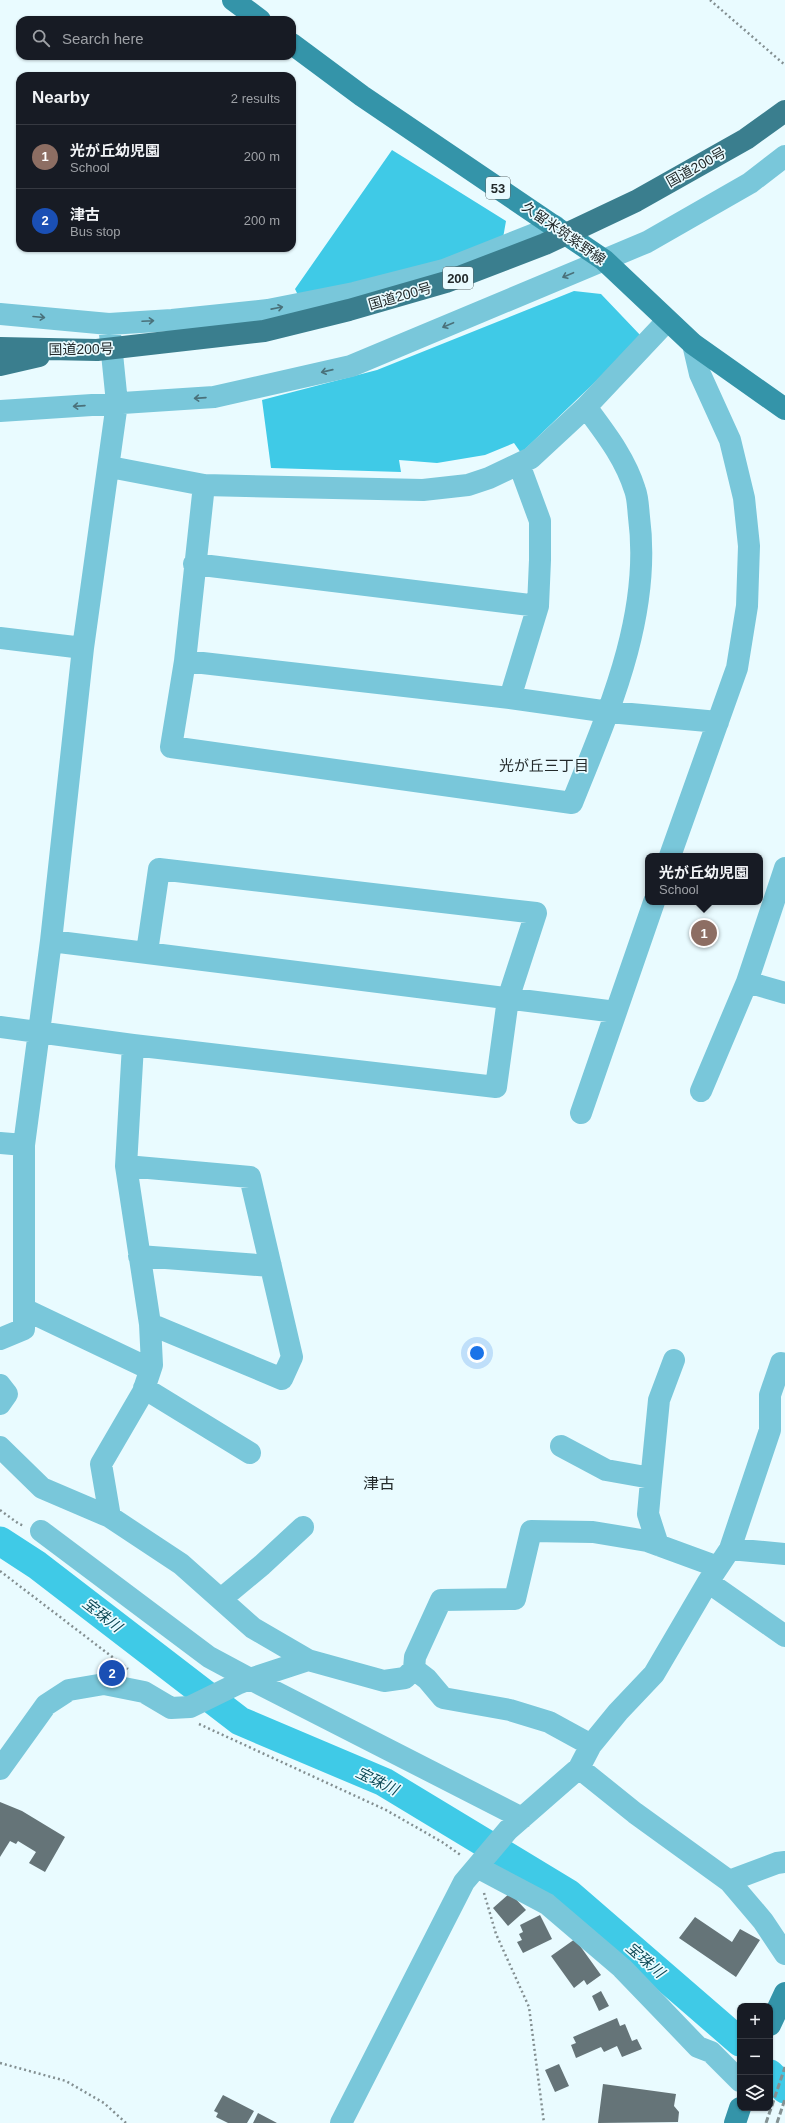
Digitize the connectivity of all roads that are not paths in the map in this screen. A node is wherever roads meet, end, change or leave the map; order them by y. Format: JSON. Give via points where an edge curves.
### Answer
{"nodes":[{"id":1,"x":233,"y":0,"type":"edge"},
{"id":2,"x":255,"y":16,"type":"edge"},
{"id":3,"x":296,"y":47,"type":"edge"},
{"id":4,"x":785,"y":111,"type":"edge"},
{"id":5,"x":785,"y":156,"type":"edge"},
{"id":6,"x":555,"y":226,"type":"junction"},
{"id":7,"x":604,"y":260,"type":"junction"},
{"id":8,"x":0,"y":314,"type":"edge"},
{"id":9,"x":666,"y":320,"type":"junction"},
{"id":10,"x":109,"y":324,"type":"junction"},
{"id":11,"x":693,"y":344,"type":"junction"},
{"id":12,"x":0,"y":348,"type":"edge"},
{"id":13,"x":59,"y":350,"type":"junction"},
{"id":14,"x":0,"y":365,"type":"edge"},
{"id":15,"x":117,"y":403,"type":"junction"},
{"id":16,"x":586,"y":407,"type":"junction"},
{"id":17,"x":785,"y":409,"type":"edge"},
{"id":18,"x":0,"y":411,"type":"edge"},
{"id":19,"x":519,"y":464,"type":"junction"},
{"id":20,"x":110,"y":467,"type":"junction"},
{"id":21,"x":204,"y":485,"type":"junction"},
{"id":22,"x":194,"y":564,"type":"junction"},
{"id":23,"x":538,"y":606,"type":"junction"},
{"id":24,"x":0,"y":638,"type":"edge"},
{"id":25,"x":83,"y":648,"type":"junction"},
{"id":26,"x":185,"y":661,"type":"junction"},
{"id":27,"x":510,"y":698,"type":"junction"},
{"id":28,"x":609,"y":712,"type":"junction"},
{"id":29,"x":718,"y":722,"type":"junction"},
{"id":30,"x":671,"y":853,"type":"edge"},
{"id":31,"x":785,"y":868,"type":"edge"},
{"id":32,"x":773,"y":904,"type":"edge"},
{"id":33,"x":653,"y":905,"type":"edge"},
{"id":34,"x":51,"y":941,"type":"junction"},
{"id":35,"x":147,"y":952,"type":"junction"},
{"id":36,"x":747,"y":982,"type":"junction"},
{"id":37,"x":785,"y":993,"type":"edge"},
{"id":38,"x":508,"y":999,"type":"junction"},
{"id":39,"x":616,"y":1012,"type":"junction"},
{"id":40,"x":0,"y":1027,"type":"edge"},
{"id":41,"x":37,"y":1033,"type":"junction"},
{"id":42,"x":133,"y":1044,"type":"junction"},
{"id":43,"x":701,"y":1092,"type":"dead end"},
{"id":44,"x":581,"y":1113,"type":"dead end"},
{"id":45,"x":0,"y":1143,"type":"edge"},
{"id":46,"x":24,"y":1145,"type":"junction"},
{"id":47,"x":126,"y":1166,"type":"junction"},
{"id":48,"x":139,"y":1256,"type":"junction"},
{"id":49,"x":270,"y":1266,"type":"junction"},
{"id":50,"x":24,"y":1309,"type":"junction"},
{"id":51,"x":150,"y":1324,"type":"junction"},
{"id":52,"x":0,"y":1339,"type":"edge"},
{"id":53,"x":674,"y":1360,"type":"dead end"},
{"id":54,"x":781,"y":1363,"type":"dead end"},
{"id":55,"x":147,"y":1379,"type":"junction"},
{"id":56,"x":0,"y":1385,"type":"edge"},
{"id":57,"x":0,"y":1404,"type":"edge"},
{"id":58,"x":561,"y":1446,"type":"dead end"},
{"id":59,"x":0,"y":1447,"type":"edge"},
{"id":60,"x":250,"y":1453,"type":"dead end"},
{"id":61,"x":651,"y":1478,"type":"junction"},
{"id":62,"x":110,"y":1517,"type":"junction"},
{"id":63,"x":303,"y":1527,"type":"dead end"},
{"id":64,"x":41,"y":1531,"type":"road end"},
{"id":65,"x":658,"y":1545,"type":"junction"},
{"id":66,"x":730,"y":1549,"type":"junction"},
{"id":67,"x":785,"y":1554,"type":"edge"},
{"id":68,"x":713,"y":1575,"type":"junction"},
{"id":69,"x":221,"y":1599,"type":"junction"},
{"id":70,"x":785,"y":1636,"type":"edge"},
{"id":71,"x":308,"y":1660,"type":"junction"},
{"id":72,"x":414,"y":1669,"type":"junction"},
{"id":73,"x":244,"y":1682,"type":"junction"},
{"id":74,"x":591,"y":1745,"type":"junction"},
{"id":75,"x":579,"y":1768,"type":"junction"},
{"id":76,"x":0,"y":1770,"type":"edge"},
{"id":77,"x":515,"y":1824,"type":"junction"},
{"id":78,"x":785,"y":1862,"type":"edge"},
{"id":79,"x":480,"y":1863,"type":"junction"},
{"id":80,"x":729,"y":1881,"type":"junction"},
{"id":81,"x":785,"y":1954,"type":"edge"},
{"id":82,"x":785,"y":1993,"type":"edge"},
{"id":83,"x":773,"y":2019,"type":"edge"},
{"id":84,"x":737,"y":2078,"type":"edge"},
{"id":85,"x":739,"y":2111,"type":"edge"},
{"id":86,"x":341,"y":2123,"type":"edge"},
{"id":87,"x":735,"y":2123,"type":"edge"}],
"edges":[{"from":1,"to":2,"type":"main road"},
{"from":3,"to":6,"type":"main road","name":"久留米筑紫野線","number":"53","via":[[362,96]]},
{"from":4,"to":13,"type":"highway","name":"国道200号","number":"200","via":[[746,139],[636,201],[545,244],[446,282],[264,331],[97,350]]},
{"from":5,"to":7,"type":"street","via":[[743,187],[647,242]]},
{"from":6,"to":7,"type":"main road","name":"久留米筑紫野線","number":"53"},
{"from":10,"to":6,"type":"street","one_way":true,"via":[[268,310],[354,293],[444,270]]},
{"from":7,"to":9,"type":"main road","name":"久留米筑紫野線","number":"53"},
{"from":7,"to":15,"type":"street","one_way":true,"via":[[351,366],[214,397]]},
{"from":8,"to":10,"type":"street","one_way":true},
{"from":9,"to":11,"type":"main road","name":"久留米筑紫野線","number":"53"},
{"from":9,"to":16,"type":"street"},
{"from":10,"to":15,"type":"street"},
{"from":11,"to":17,"type":"main road","name":"久留米筑紫野線","number":"53"},
{"from":11,"to":29,"type":"street","via":[[700,374],[730,440],[744,498],[749,546],[747,606],[736,668]]},
{"from":12,"to":13,"type":"highway","name":"国道200号","number":"200"},
{"from":13,"to":14,"type":"highway"},
{"from":15,"to":18,"type":"street","one_way":true},
{"from":15,"to":20,"type":"street"},
{"from":16,"to":19,"type":"street","via":[[531,458]]},
{"from":16,"to":28,"type":"street","via":[[617,448],[635,491],[643,544],[637,616]]},
{"from":19,"to":21,"type":"street","via":[[468,485],[423,490]]},
{"from":19,"to":23,"type":"street","via":[[540,521]]},
{"from":20,"to":21,"type":"street"},
{"from":20,"to":25,"type":"street"},
{"from":21,"to":22,"type":"street"},
{"from":22,"to":23,"type":"street"},
{"from":22,"to":26,"type":"street"},
{"from":23,"to":27,"type":"street"},
{"from":24,"to":25,"type":"street"},
{"from":25,"to":34,"type":"street"},
{"from":26,"to":27,"type":"street"},
{"from":26,"to":28,"type":"street","via":[[171,748],[572,803]]},
{"from":27,"to":28,"type":"street"},
{"from":28,"to":29,"type":"street"},
{"from":29,"to":30,"type":"street"},
{"from":31,"to":32,"type":"street"},
{"from":32,"to":36,"type":"street"},
{"from":33,"to":39,"type":"street"},
{"from":34,"to":35,"type":"street"},
{"from":34,"to":41,"type":"street"},
{"from":35,"to":38,"type":"street"},
{"from":35,"to":38,"type":"street","via":[[159,869],[536,913]]},
{"from":36,"to":37,"type":"street"},
{"from":36,"to":43,"type":"street"},
{"from":38,"to":39,"type":"street"},
{"from":38,"to":42,"type":"street","via":[[496,1087]]},
{"from":39,"to":44,"type":"street"},
{"from":40,"to":41,"type":"street"},
{"from":41,"to":42,"type":"street"},
{"from":41,"to":46,"type":"street"},
{"from":42,"to":47,"type":"street"},
{"from":45,"to":46,"type":"street"},
{"from":46,"to":50,"type":"street"},
{"from":47,"to":48,"type":"street"},
{"from":47,"to":49,"type":"street","via":[[250,1177]]},
{"from":48,"to":49,"type":"street"},
{"from":48,"to":51,"type":"street"},
{"from":49,"to":51,"type":"street","via":[[292,1357],[282,1379]]},
{"from":50,"to":52,"type":"street","via":[[24,1329]]},
{"from":50,"to":55,"type":"street"},
{"from":51,"to":55,"type":"street"},
{"from":53,"to":61,"type":"street","via":[[659,1400]]},
{"from":54,"to":66,"type":"street","via":[[770,1395],[770,1430]]},
{"from":55,"to":60,"type":"street"},
{"from":55,"to":62,"type":"street","via":[[102,1464]]},
{"from":56,"to":57,"type":"street","via":[[7,1394]]},
{"from":58,"to":61,"type":"street","via":[[606,1470]]},
{"from":59,"to":62,"type":"street","via":[[42,1488]]},
{"from":61,"to":65,"type":"street","via":[[648,1514]]},
{"from":62,"to":69,"type":"street","via":[[181,1564]]},
{"from":63,"to":69,"type":"street"},
{"from":64,"to":73,"type":"street"},
{"from":65,"to":68,"type":"street"},
{"from":65,"to":72,"type":"street","via":[[593,1532],[531,1531],[516,1599],[441,1600],[415,1657]]},
{"from":66,"to":67,"type":"street"},
{"from":66,"to":68,"type":"street"},
{"from":68,"to":70,"type":"street"},
{"from":68,"to":74,"type":"street","via":[[654,1674]]},
{"from":69,"to":71,"type":"street","via":[[253,1628]]},
{"from":71,"to":72,"type":"street","via":[[384,1681],[405,1678]]},
{"from":71,"to":73,"type":"street"},
{"from":72,"to":74,"type":"street","via":[[427,1679],[443,1698],[510,1710],[549,1722]]},
{"from":73,"to":76,"type":"street","via":[[194,1715],[171,1708],[144,1692],[104,1684],[69,1690],[46,1705]]},
{"from":73,"to":77,"type":"street"},
{"from":74,"to":75,"type":"street"},
{"from":75,"to":77,"type":"street"},
{"from":75,"to":80,"type":"street"},
{"from":77,"to":79,"type":"street"},
{"from":78,"to":80,"type":"street"},
{"from":79,"to":84,"type":"street","via":[[547,1904],[622,1968],[698,2047],[711,2052]]},
{"from":79,"to":86,"type":"street","via":[[464,1882]]},
{"from":80,"to":81,"type":"street","via":[[763,1921]]},
{"from":82,"to":83,"type":"main road"},
{"from":85,"to":87,"type":"main road"}]}
